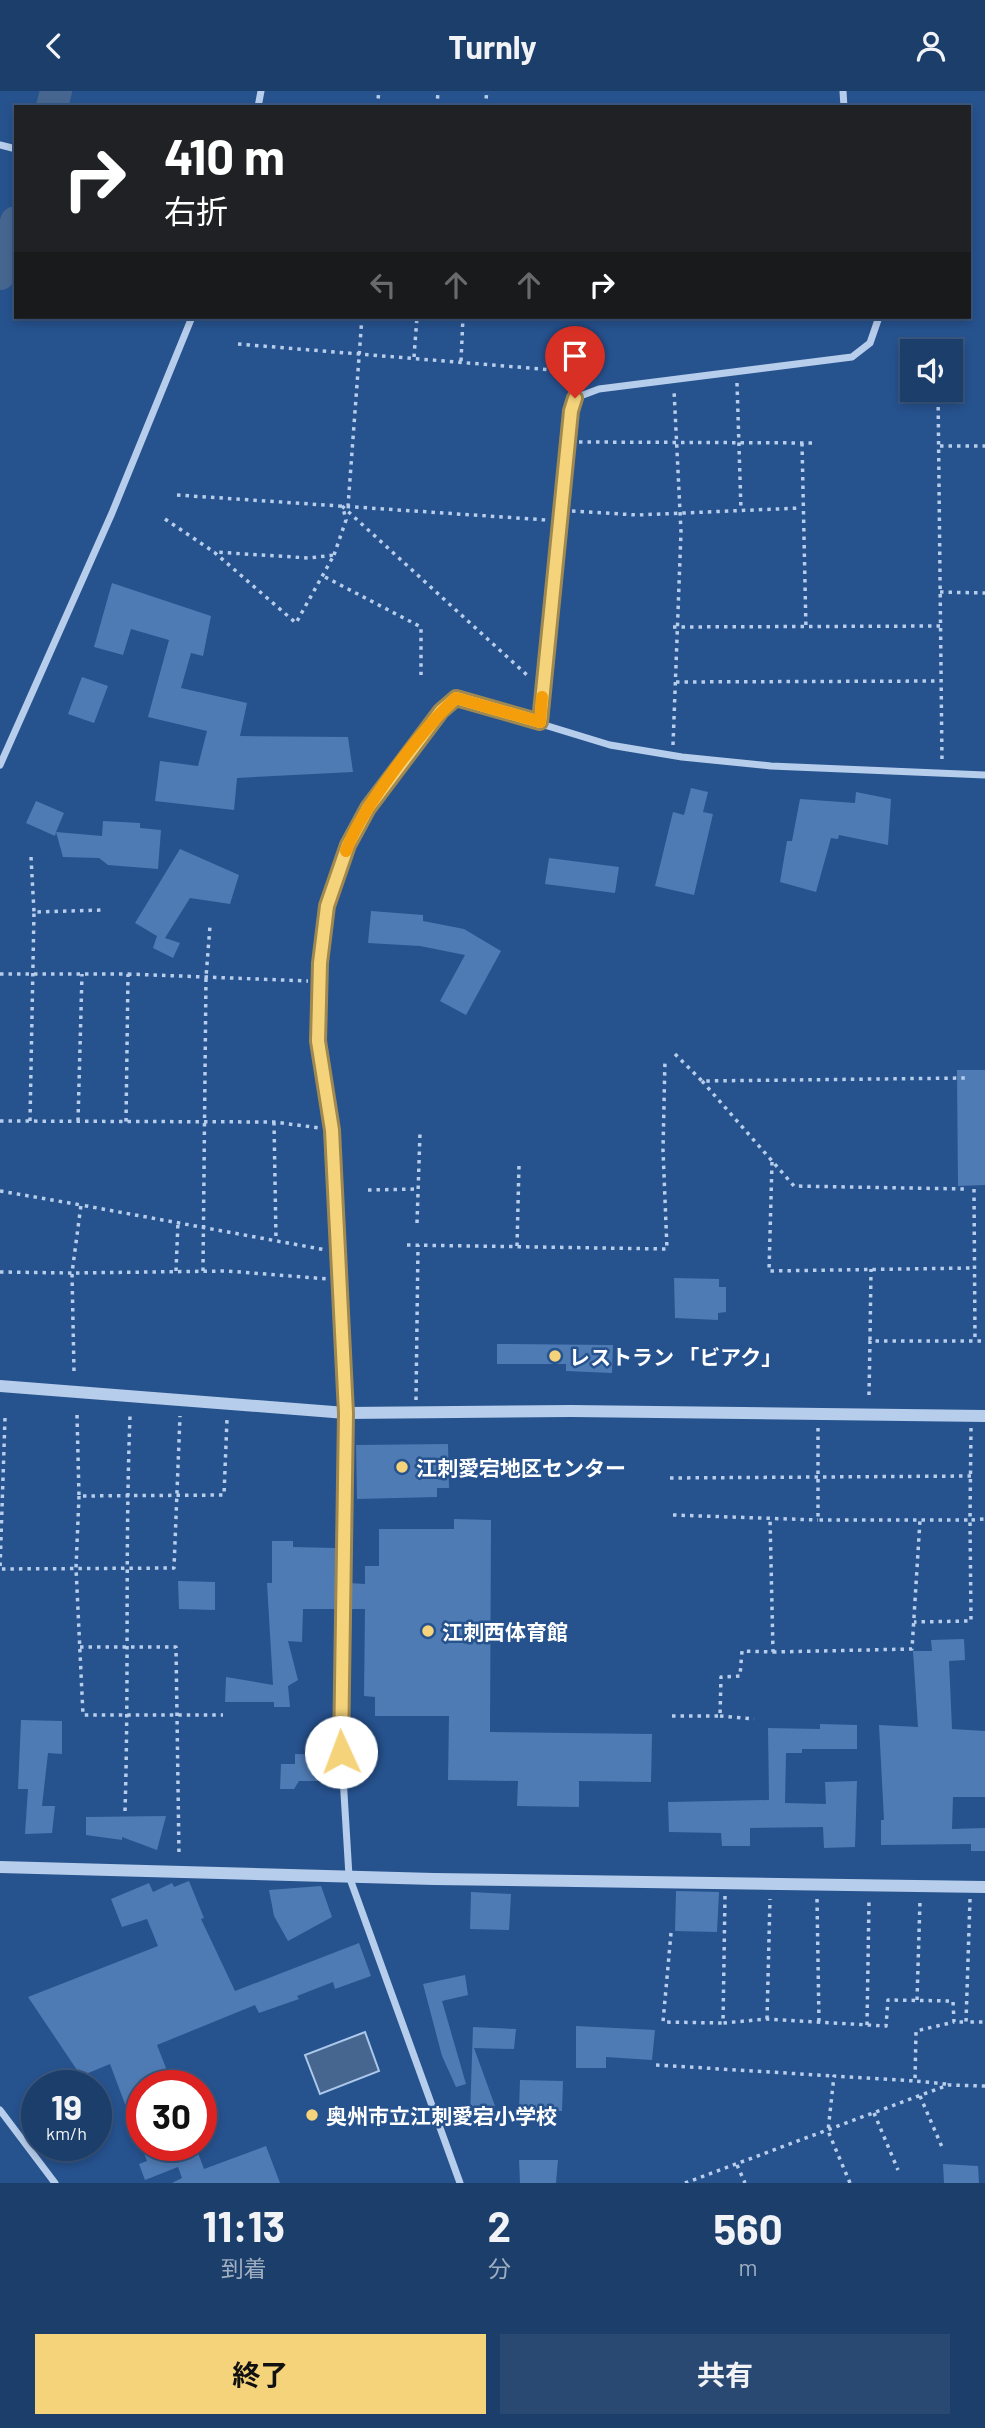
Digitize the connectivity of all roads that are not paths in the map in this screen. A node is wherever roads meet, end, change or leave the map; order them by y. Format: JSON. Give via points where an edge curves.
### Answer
{"nodes":[{"id":1,"x":191,"y":319,"type":"edge"},
{"id":2,"x":878,"y":319,"type":"edge"},
{"id":3,"x":540,"y":722,"type":"junction"},
{"id":4,"x":0,"y":765,"type":"edge"},
{"id":5,"x":985,"y":775,"type":"edge"},
{"id":6,"x":0,"y":1386,"type":"edge"},
{"id":7,"x":346,"y":1413,"type":"junction"},
{"id":8,"x":985,"y":1416,"type":"edge"},
{"id":9,"x":0,"y":1867,"type":"edge"},
{"id":10,"x":348,"y":1876,"type":"junction"},
{"id":11,"x":985,"y":1887,"type":"edge"},
{"id":12,"x":0,"y":2110,"type":"edge"},
{"id":13,"x":55,"y":2183,"type":"edge"},
{"id":14,"x":460,"y":2183,"type":"edge"}],
"edges":[{"from":1,"to":4,"type":"street","via":[[112,513]]},
{"from":2,"to":3,"type":"street","via":[[870,342],[852,357],[599,389],[575,398]]},
{"from":3,"to":5,"type":"street","via":[[610,745],[682,757],[771,766]]},
{"from":3,"to":7,"type":"street","via":[[456,698],[441,711],[368,808],[348,845],[327,906],[318,1041],[332,1130]]},
{"from":6,"to":7,"type":"street"},
{"from":7,"to":8,"type":"street"},
{"from":7,"to":10,"type":"street","via":[[340,1727]]},
{"from":9,"to":10,"type":"street"},
{"from":10,"to":11,"type":"street"},
{"from":10,"to":14,"type":"street"},
{"from":12,"to":13,"type":"street"}]}
